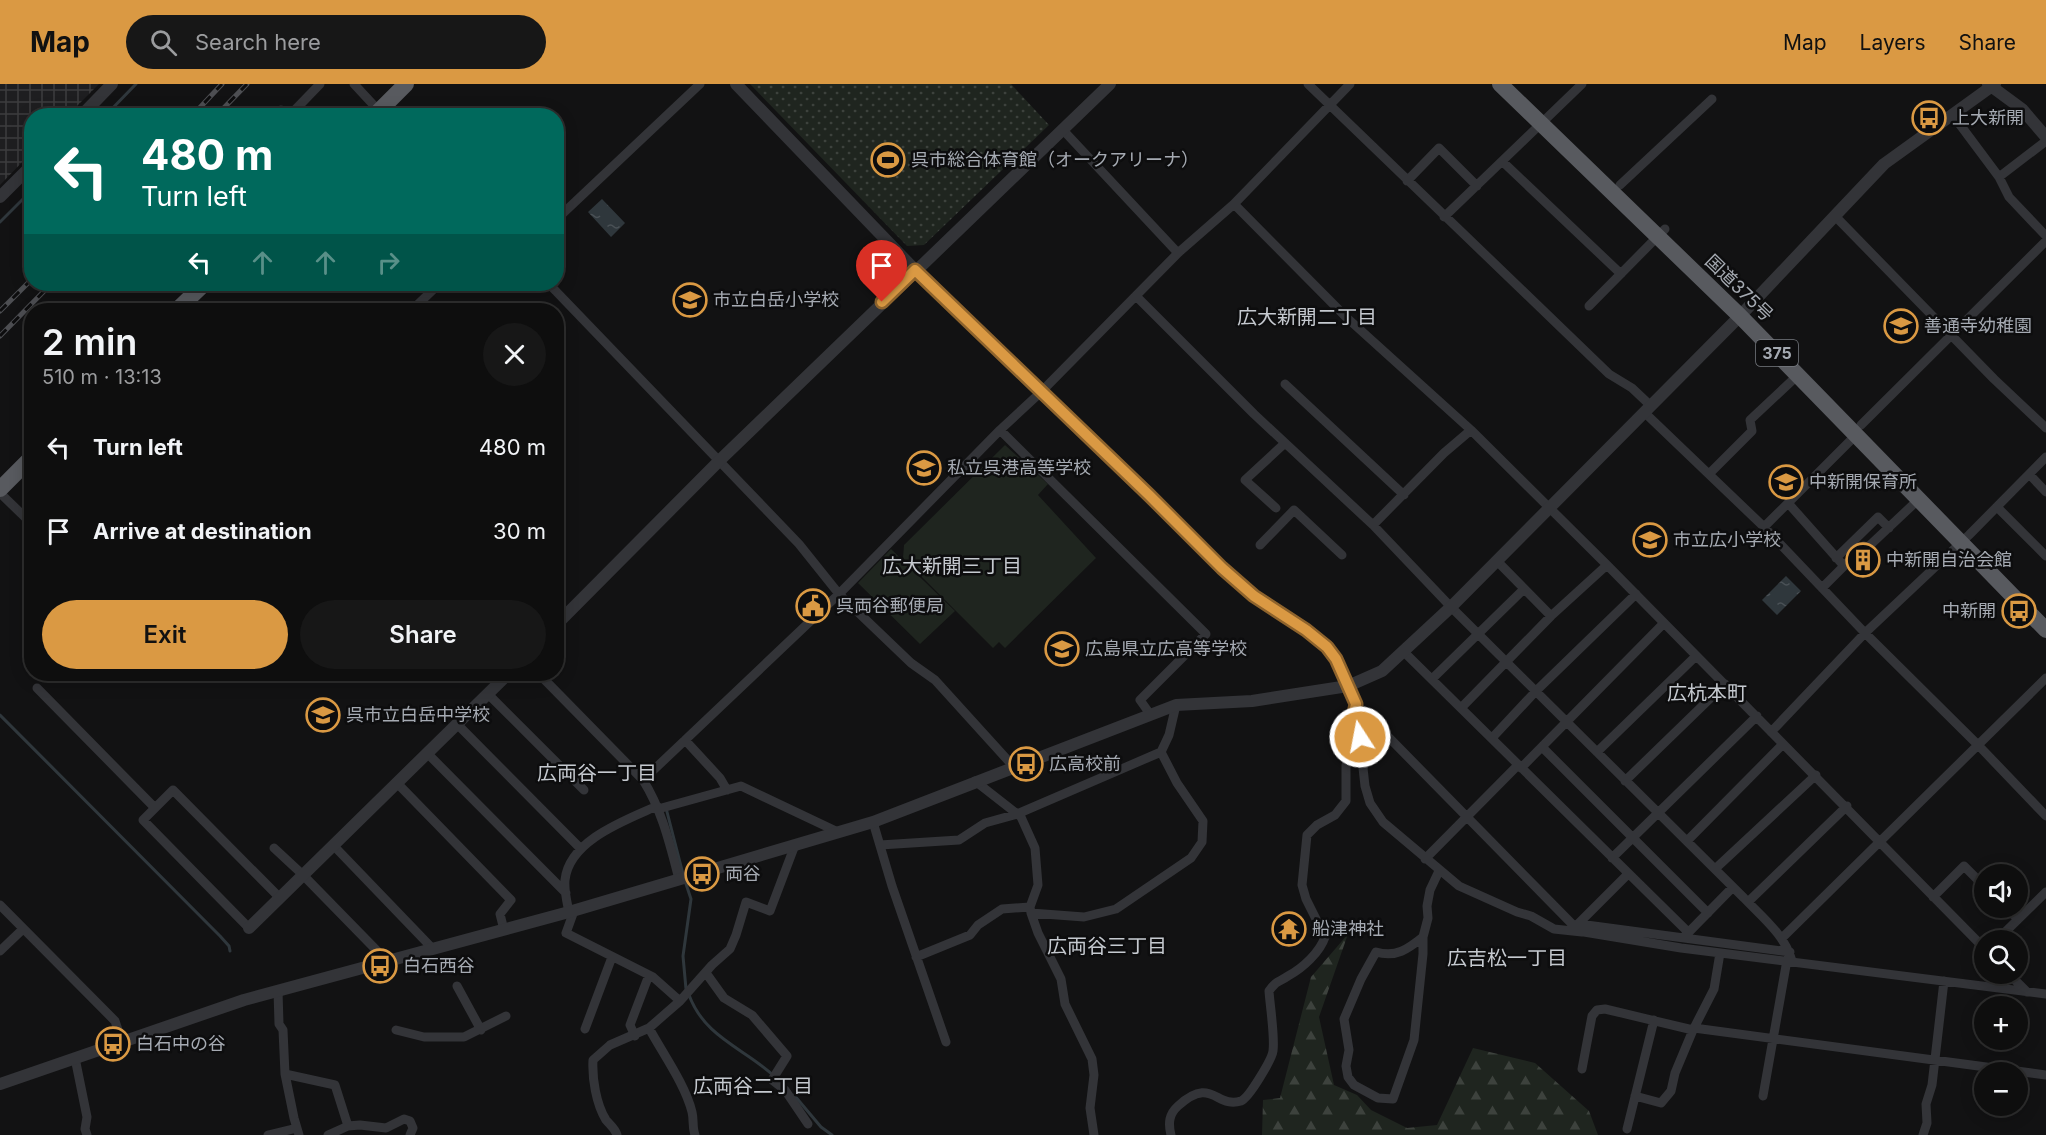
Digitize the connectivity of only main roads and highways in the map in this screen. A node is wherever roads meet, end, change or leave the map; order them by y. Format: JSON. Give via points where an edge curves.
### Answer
{"nodes":[{"id":1,"x":406,"y":84,"type":"edge"},
{"id":2,"x":1500,"y":84,"type":"edge"},
{"id":3,"x":1515,"y":84,"type":"edge"},
{"id":4,"x":384,"y":108,"type":"edge"},
{"id":5,"x":1545,"y":120,"type":"junction"},
{"id":6,"x":1661,"y":233,"type":"junction"},
{"id":7,"x":197,"y":291,"type":"edge"},
{"id":8,"x":184,"y":303,"type":"edge"},
{"id":9,"x":1744,"y":312,"type":"junction"},
{"id":10,"x":1860,"y":430,"type":"junction"},
{"id":11,"x":24,"y":466,"type":"edge"},
{"id":12,"x":0,"y":491,"type":"edge"},
{"id":13,"x":1965,"y":538,"type":"junction"},
{"id":14,"x":2046,"y":615,"type":"edge"},
{"id":15,"x":2046,"y":630,"type":"edge"}],
"edges":[{"from":1,"to":4,"type":"highway"},
{"from":2,"to":5,"type":"highway","name":"国道375号","number":"375"},
{"from":3,"to":5,"type":"highway","name":"国道375号","number":"375"},
{"from":5,"to":6,"type":"highway","name":"国道375号","number":"375"},
{"from":5,"to":6,"type":"highway","name":"国道375号","number":"375","via":[[1620,185]]},
{"from":6,"to":9,"type":"highway","name":"国道375号","number":"375"},
{"from":7,"to":8,"type":"highway"},
{"from":9,"to":10,"type":"highway","name":"国道375号","number":"375"},
{"from":9,"to":10,"type":"highway","name":"国道375号","number":"375","via":[[1798,375]]},
{"from":10,"to":13,"type":"highway","name":"国道375号","number":"375"},
{"from":10,"to":13,"type":"highway","name":"国道375号","number":"375","via":[[1919,499]]},
{"from":11,"to":12,"type":"highway"},
{"from":13,"to":14,"type":"highway","name":"国道375号","number":"375"},
{"from":13,"to":15,"type":"highway","name":"国道375号","number":"375"}]}
